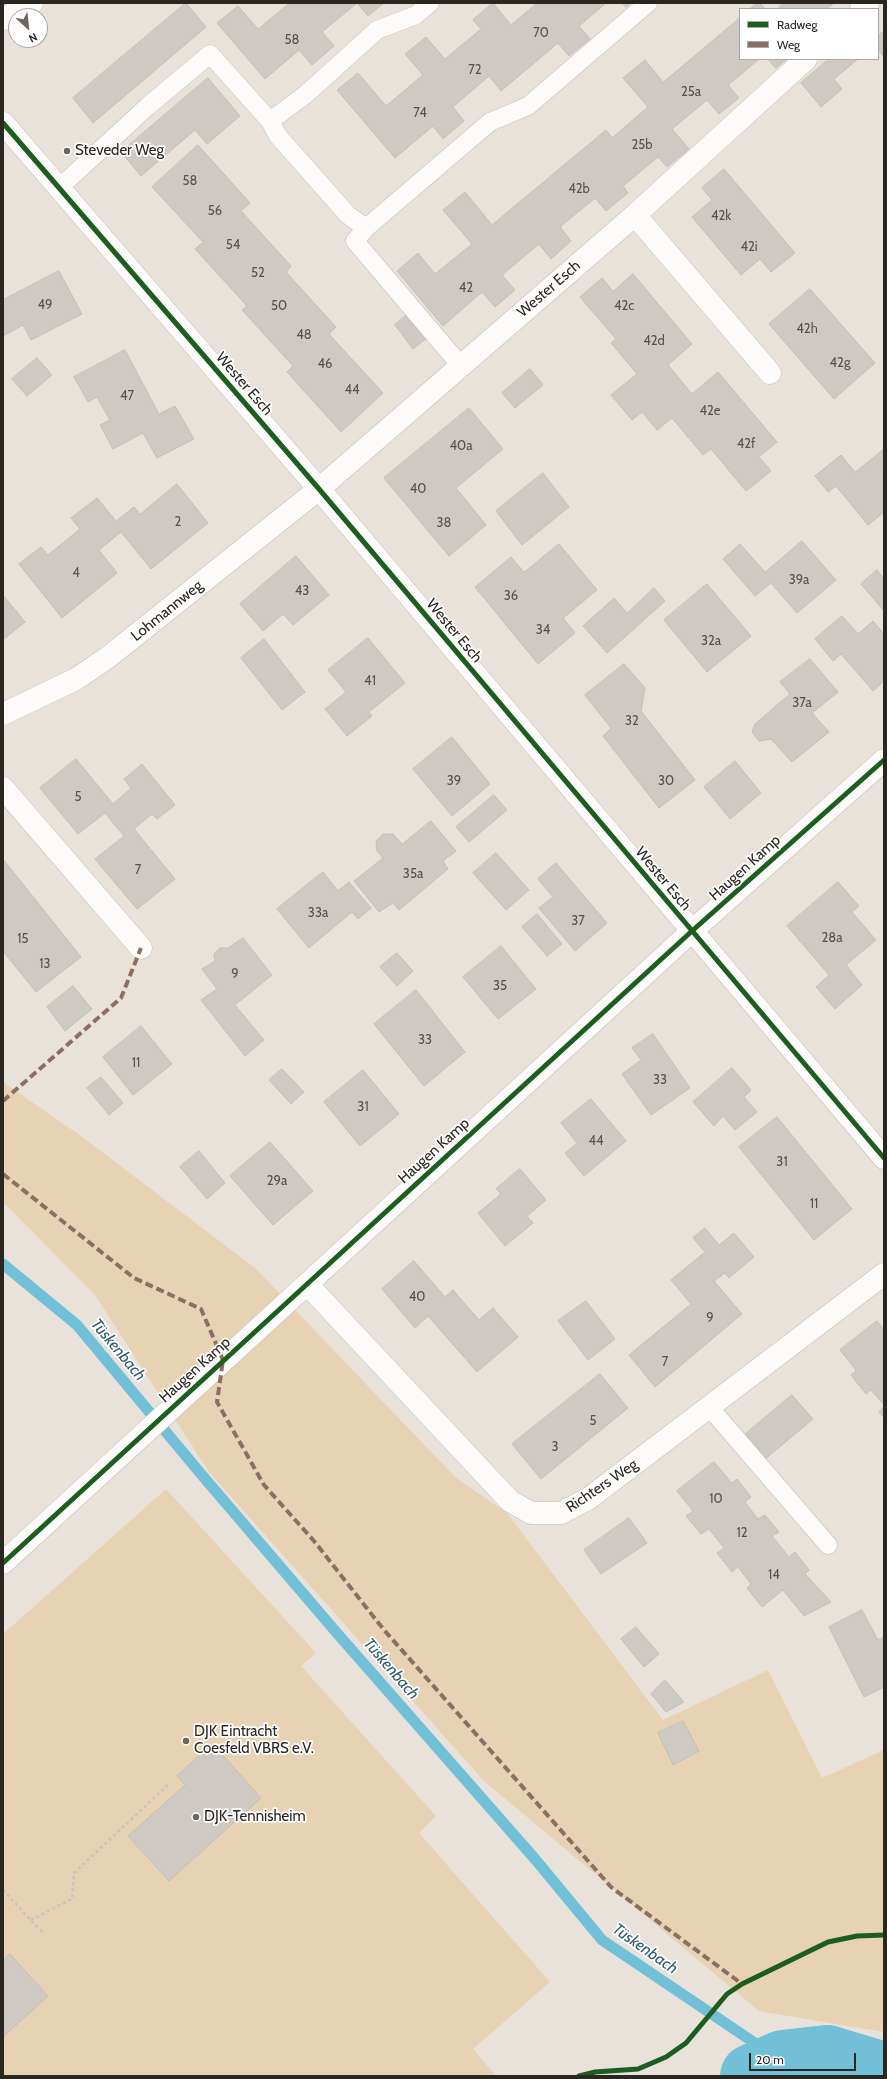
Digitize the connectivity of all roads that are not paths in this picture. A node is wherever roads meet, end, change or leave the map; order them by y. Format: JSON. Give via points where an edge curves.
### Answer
{"nodes":[{"id":1,"x":32,"y":3,"type":"edge"},
{"id":2,"x":430,"y":3,"type":"edge"},
{"id":3,"x":648,"y":3,"type":"edge"},
{"id":4,"x":3,"y":19,"type":"edge"},
{"id":5,"x":805,"y":60,"type":"edge"},
{"id":6,"x":270,"y":122,"type":"junction"},
{"id":7,"x":3,"y":123,"type":"edge"},
{"id":8,"x":59,"y":188,"type":"junction"},
{"id":9,"x":635,"y":215,"type":"junction"},
{"id":10,"x":366,"y":228,"type":"junction"},
{"id":11,"x":461,"y":366,"type":"junction"},
{"id":12,"x":770,"y":373,"type":"dead end"},
{"id":13,"x":319,"y":489,"type":"junction"},
{"id":14,"x":3,"y":714,"type":"edge"},
{"id":15,"x":884,"y":760,"type":"edge"},
{"id":16,"x":3,"y":788,"type":"edge"},
{"id":17,"x":692,"y":931,"type":"junction"},
{"id":18,"x":141,"y":948,"type":"dead end"},
{"id":19,"x":884,"y":1158,"type":"edge"},
{"id":20,"x":884,"y":1274,"type":"edge"},
{"id":21,"x":307,"y":1284,"type":"junction"},
{"id":22,"x":710,"y":1408,"type":"junction"},
{"id":23,"x":828,"y":1545,"type":"dead end"},
{"id":24,"x":3,"y":1563,"type":"edge"}],
"edges":[{"from":1,"to":4,"type":"street"},
{"from":2,"to":6,"type":"lane","via":[[416,15],[377,30]]},
{"from":3,"to":10,"type":"lane","via":[[528,106],[490,122]]},
{"from":5,"to":9,"type":"street","name":"Wester Esch"},
{"from":6,"to":8,"type":"lane","via":[[210,54],[148,106]]},
{"from":6,"to":10,"type":"lane","via":[[278,136],[348,215]]},
{"from":7,"to":8,"type":"street","name":"Wester Esch"},
{"from":8,"to":13,"type":"street","name":"Wester Esch"},
{"from":9,"to":11,"type":"street","name":"Wester Esch"},
{"from":9,"to":12,"type":"street"},
{"from":10,"to":11,"type":"lane","via":[[355,241]]},
{"from":11,"to":13,"type":"street","name":"Wester Esch"},
{"from":13,"to":14,"type":"street","name":"Lohmannweg","via":[[107,658],[76,679]]},
{"from":13,"to":17,"type":"street","name":"Wester Esch"},
{"from":15,"to":17,"type":"street","name":"Haugen Kamp"},
{"from":16,"to":18,"type":"street"},
{"from":17,"to":19,"type":"street","name":"Wester Esch"},
{"from":17,"to":21,"type":"street","name":"Haugen Kamp"},
{"from":20,"to":22,"type":"street","name":"Richters Weg"},
{"from":21,"to":22,"type":"street","name":"Richters Weg","via":[[510,1501],[531,1513],[561,1513],[588,1499]]},
{"from":21,"to":24,"type":"street","name":"Haugen Kamp"},
{"from":22,"to":23,"type":"lane"}]}
